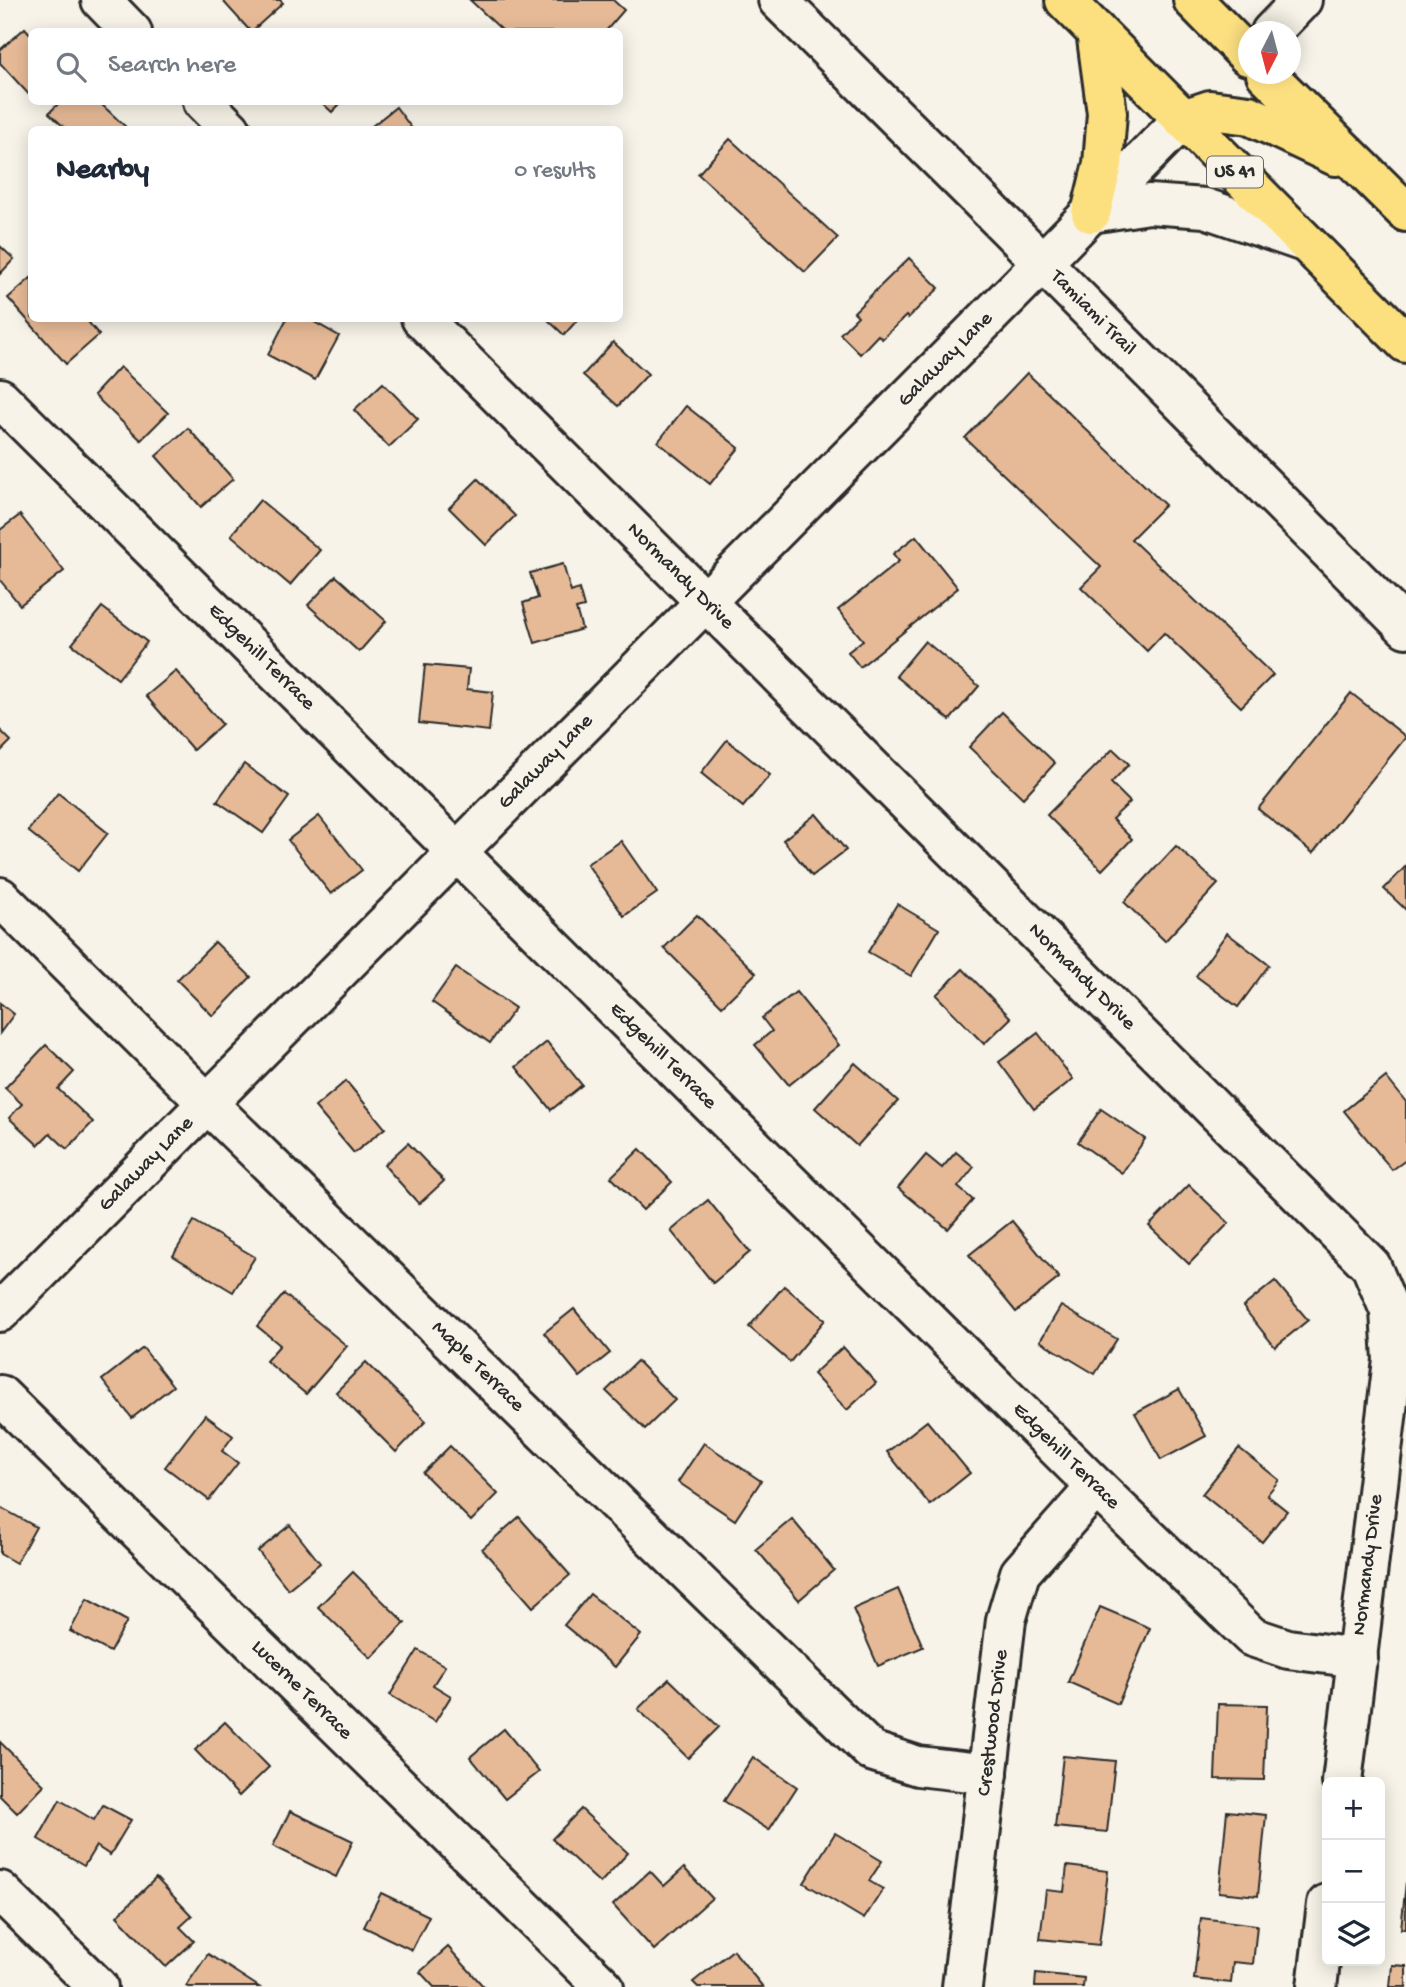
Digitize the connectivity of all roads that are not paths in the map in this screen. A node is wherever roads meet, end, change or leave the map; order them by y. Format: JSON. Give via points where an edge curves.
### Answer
{"nodes":[{"id":1,"x":101,"y":0,"type":"edge"},
{"id":2,"x":778,"y":0,"type":"edge"},
{"id":3,"x":1065,"y":0,"type":"edge"},
{"id":4,"x":1193,"y":0,"type":"edge"},
{"id":5,"x":1302,"y":0,"type":"edge"},
{"id":6,"x":1282,"y":21,"type":"edge"},
{"id":7,"x":128,"y":28,"type":"edge"},
{"id":8,"x":1096,"y":31,"type":"junction"},
{"id":9,"x":1238,"y":45,"type":"edge"},
{"id":10,"x":1276,"y":84,"type":"edge"},
{"id":11,"x":206,"y":105,"type":"edge"},
{"id":12,"x":1183,"y":119,"type":"junction"},
{"id":13,"x":227,"y":126,"type":"edge"},
{"id":14,"x":1363,"y":169,"type":"junction"},
{"id":15,"x":1406,"y":212,"type":"edge"},
{"id":16,"x":1091,"y":213,"type":"junction"},
{"id":17,"x":1304,"y":242,"type":"junction"},
{"id":18,"x":1042,"y":263,"type":"junction"},
{"id":19,"x":425,"y":322,"type":"edge"},
{"id":20,"x":1406,"y":343,"type":"edge"},
{"id":21,"x":0,"y":398,"type":"edge"},
{"id":22,"x":706,"y":601,"type":"junction"},
{"id":23,"x":1406,"y":628,"type":"edge"},
{"id":24,"x":457,"y":852,"type":"junction"},
{"id":25,"x":0,"y":897,"type":"edge"},
{"id":26,"x":208,"y":1103,"type":"junction"},
{"id":27,"x":0,"y":1312,"type":"edge"},
{"id":28,"x":0,"y":1395,"type":"edge"},
{"id":29,"x":1096,"y":1487,"type":"junction"},
{"id":30,"x":1358,"y":1658,"type":"junction"},
{"id":31,"x":988,"y":1774,"type":"junction"},
{"id":32,"x":1343,"y":1777,"type":"edge"},
{"id":33,"x":0,"y":1891,"type":"edge"},
{"id":34,"x":1322,"y":1946,"type":"edge"},
{"id":35,"x":98,"y":1987,"type":"edge"},
{"id":36,"x":604,"y":1987,"type":"edge"},
{"id":37,"x":962,"y":1987,"type":"edge"},
{"id":38,"x":1317,"y":1987,"type":"edge"}],
"edges":[{"from":1,"to":7,"type":"street"},
{"from":2,"to":18,"type":"street","name":"Tamiami Trail"},
{"from":3,"to":8,"type":"main road","number":"US 41"},
{"from":4,"to":9,"type":"main road"},
{"from":5,"to":6,"type":"street"},
{"from":8,"to":12,"type":"main road","number":"US 41"},
{"from":8,"to":16,"type":"main road","via":[[1107,113],[1103,164]]},
{"from":10,"to":14,"type":"main road"},
{"from":11,"to":13,"type":"street"},
{"from":12,"to":14,"type":"main road","via":[[1210,110],[1249,115]]},
{"from":12,"to":16,"type":"street","name":"Galaway Lane"},
{"from":12,"to":17,"type":"main road","number":"US 41"},
{"from":14,"to":15,"type":"main road"},
{"from":16,"to":17,"type":"street","via":[[1149,204],[1205,208]]},
{"from":16,"to":18,"type":"street","name":"Galaway Lane"},
{"from":17,"to":20,"type":"main road","number":"US 41"},
{"from":18,"to":22,"type":"street","name":"Galaway Lane"},
{"from":18,"to":23,"type":"street","name":"Tamiami Trail"},
{"from":19,"to":22,"type":"street","name":"Normandy Drive"},
{"from":21,"to":24,"type":"street","name":"Edgehill Terrace"},
{"from":22,"to":24,"type":"street","name":"Galaway Lane"},
{"from":22,"to":30,"type":"street","name":"Normandy Drive","via":[[1371,1266],[1391,1311],[1393,1360]]},
{"from":24,"to":26,"type":"street","name":"Galaway Lane"},
{"from":24,"to":29,"type":"street","name":"Edgehill Terrace"},
{"from":25,"to":26,"type":"street","name":"Maple Terrace"},
{"from":26,"to":27,"type":"street","name":"Galaway Lane"},
{"from":26,"to":31,"type":"street","name":"Maple Terrace","via":[[870,1751],[918,1766]]},
{"from":28,"to":36,"type":"street","name":"Lucerne Terrace"},
{"from":29,"to":30,"type":"street","name":"Edgehill Terrace","via":[[1252,1637],[1288,1650]]},
{"from":29,"to":31,"type":"street","name":"Crestwood Drive","via":[[1020,1573],[1006,1620]]},
{"from":30,"to":32,"type":"street","name":"Normandy Drive"},
{"from":31,"to":37,"type":"street","name":"Crestwood Drive"},
{"from":33,"to":35,"type":"street"},
{"from":34,"to":38,"type":"street"}]}
